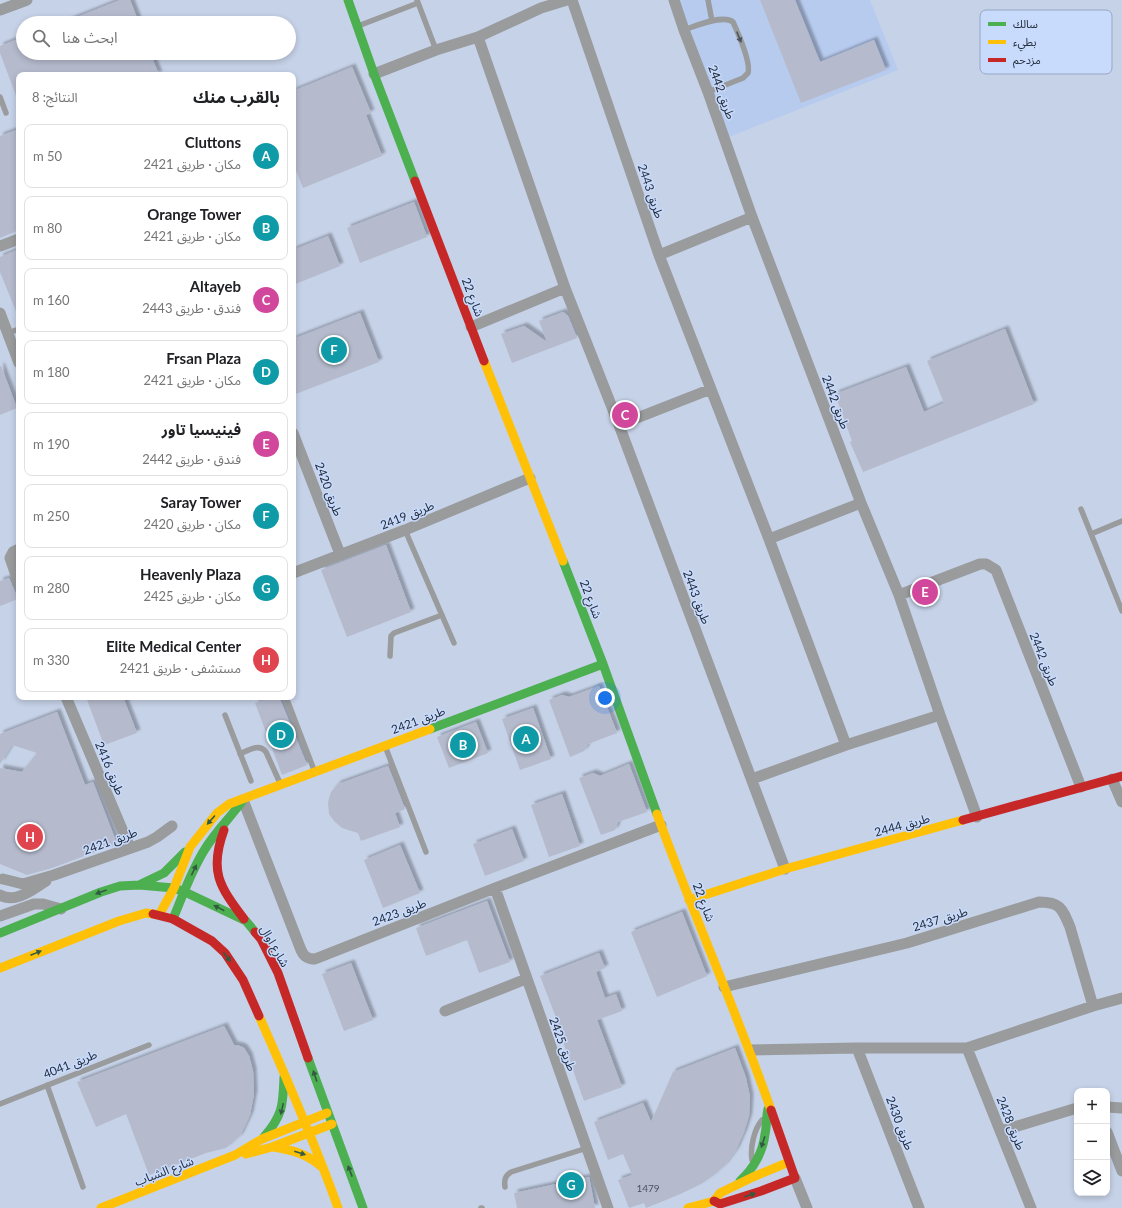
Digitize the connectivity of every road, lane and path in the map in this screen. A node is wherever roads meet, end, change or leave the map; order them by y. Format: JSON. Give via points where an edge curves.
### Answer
{"nodes":[{"id":1,"x":27,"y":0,"type":"edge"},
{"id":2,"x":348,"y":0,"type":"edge"},
{"id":3,"x":567,"y":0,"type":"edge"},
{"id":4,"x":572,"y":0,"type":"edge"},
{"id":5,"x":674,"y":0,"type":"edge"},
{"id":6,"x":708,"y":0,"type":"edge"},
{"id":7,"x":417,"y":1,"type":"edge"},
{"id":8,"x":0,"y":10,"type":"edge"},
{"id":9,"x":712,"y":21,"type":"junction"},
{"id":10,"x":357,"y":26,"type":"junction"},
{"id":11,"x":684,"y":30,"type":"junction"},
{"id":12,"x":478,"y":37,"type":"junction"},
{"id":13,"x":436,"y":50,"type":"junction"},
{"id":14,"x":374,"y":74,"type":"junction"},
{"id":15,"x":708,"y":92,"type":"junction"},
{"id":16,"x":0,"y":96,"type":"edge"},
{"id":17,"x":6,"y":113,"type":"dead end"},
{"id":18,"x":752,"y":217,"type":"junction"},
{"id":19,"x":16,"y":240,"type":"edge"},
{"id":20,"x":0,"y":246,"type":"edge"},
{"id":21,"x":659,"y":255,"type":"junction"},
{"id":22,"x":565,"y":288,"type":"junction"},
{"id":23,"x":0,"y":313,"type":"edge"},
{"id":24,"x":471,"y":327,"type":"junction"},
{"id":25,"x":16,"y":330,"type":"edge"},
{"id":26,"x":8,"y":333,"type":"junction"},
{"id":27,"x":16,"y":355,"type":"edge"},
{"id":28,"x":711,"y":389,"type":"junction"},
{"id":29,"x":618,"y":424,"type":"junction"},
{"id":30,"x":296,"y":441,"type":"edge"},
{"id":31,"x":530,"y":478,"type":"junction"},
{"id":32,"x":861,"y":503,"type":"junction"},
{"id":33,"x":1081,"y":509,"type":"dead end"},
{"id":34,"x":1122,"y":521,"type":"edge"},
{"id":35,"x":405,"y":530,"type":"junction"},
{"id":36,"x":1091,"y":534,"type":"junction"},
{"id":37,"x":769,"y":539,"type":"junction"},
{"id":38,"x":16,"y":551,"type":"edge"},
{"id":39,"x":340,"y":554,"type":"junction"},
{"id":40,"x":296,"y":572,"type":"edge"},
{"id":41,"x":16,"y":576,"type":"edge"},
{"id":42,"x":899,"y":595,"type":"junction"},
{"id":43,"x":1122,"y":611,"type":"edge"},
{"id":44,"x":442,"y":615,"type":"junction"},
{"id":45,"x":454,"y":643,"type":"dead end"},
{"id":46,"x":390,"y":656,"type":"dead end"},
{"id":47,"x":603,"y":664,"type":"junction"},
{"id":48,"x":67,"y":700,"type":"edge"},
{"id":49,"x":287,"y":700,"type":"edge"},
{"id":50,"x":225,"y":715,"type":"dead end"},
{"id":51,"x":940,"y":715,"type":"junction"},
{"id":52,"x":846,"y":745,"type":"junction"},
{"id":53,"x":385,"y":746,"type":"junction"},
{"id":54,"x":240,"y":754,"type":"junction"},
{"id":55,"x":315,"y":772,"type":"junction"},
{"id":56,"x":1117,"y":778,"type":"edge"},
{"id":57,"x":752,"y":779,"type":"junction"},
{"id":58,"x":251,"y":781,"type":"dead end"},
{"id":59,"x":281,"y":785,"type":"junction"},
{"id":60,"x":1081,"y":787,"type":"junction"},
{"id":61,"x":243,"y":800,"type":"junction"},
{"id":62,"x":1122,"y":802,"type":"edge"},
{"id":63,"x":977,"y":817,"type":"junction"},
{"id":64,"x":227,"y":821,"type":"junction"},
{"id":65,"x":660,"y":825,"type":"junction"},
{"id":66,"x":172,"y":826,"type":"dead end"},
{"id":67,"x":190,"y":847,"type":"junction"},
{"id":68,"x":130,"y":848,"type":"junction"},
{"id":69,"x":426,"y":852,"type":"dead end"},
{"id":70,"x":785,"y":869,"type":"junction"},
{"id":71,"x":54,"y":875,"type":"junction"},
{"id":72,"x":2,"y":876,"type":"edge"},
{"id":73,"x":139,"y":885,"type":"junction"},
{"id":74,"x":174,"y":888,"type":"junction"},
{"id":75,"x":495,"y":888,"type":"junction"},
{"id":76,"x":185,"y":892,"type":"junction"},
{"id":77,"x":0,"y":895,"type":"edge"},
{"id":78,"x":19,"y":896,"type":"junction"},
{"id":79,"x":689,"y":900,"type":"junction"},
{"id":80,"x":26,"y":906,"type":"junction"},
{"id":81,"x":61,"y":908,"type":"junction"},
{"id":82,"x":159,"y":915,"type":"junction"},
{"id":83,"x":0,"y":916,"type":"edge"},
{"id":84,"x":173,"y":919,"type":"junction"},
{"id":85,"x":246,"y":921,"type":"junction"},
{"id":86,"x":0,"y":933,"type":"edge"},
{"id":87,"x":0,"y":968,"type":"edge"},
{"id":88,"x":526,"y":979,"type":"junction"},
{"id":89,"x":724,"y":987,"type":"junction"},
{"id":90,"x":1122,"y":998,"type":"edge"},
{"id":91,"x":1093,"y":1006,"type":"junction"},
{"id":92,"x":444,"y":1011,"type":"dead end"},
{"id":93,"x":149,"y":1045,"type":"dead end"},
{"id":94,"x":857,"y":1048,"type":"junction"},
{"id":95,"x":967,"y":1048,"type":"junction"},
{"id":96,"x":750,"y":1050,"type":"junction"},
{"id":97,"x":284,"y":1072,"type":"junction"},
{"id":98,"x":47,"y":1086,"type":"junction"},
{"id":99,"x":0,"y":1104,"type":"edge"},
{"id":100,"x":768,"y":1104,"type":"junction"},
{"id":101,"x":1110,"y":1107,"type":"edge"},
{"id":102,"x":1122,"y":1108,"type":"edge"},
{"id":103,"x":1074,"y":1109,"type":"edge"},
{"id":104,"x":328,"y":1112,"type":"junction"},
{"id":105,"x":305,"y":1122,"type":"junction"},
{"id":106,"x":332,"y":1124,"type":"junction"},
{"id":107,"x":1001,"y":1131,"type":"junction"},
{"id":108,"x":309,"y":1132,"type":"junction"},
{"id":109,"x":262,"y":1139,"type":"junction"},
{"id":110,"x":1110,"y":1140,"type":"edge"},
{"id":111,"x":272,"y":1147,"type":"junction"},
{"id":112,"x":587,"y":1148,"type":"junction"},
{"id":113,"x":235,"y":1156,"type":"junction"},
{"id":114,"x":789,"y":1162,"type":"junction"},
{"id":115,"x":324,"y":1169,"type":"junction"},
{"id":116,"x":1122,"y":1171,"type":"edge"},
{"id":117,"x":795,"y":1178,"type":"junction"},
{"id":118,"x":737,"y":1184,"type":"junction"},
{"id":119,"x":82,"y":1187,"type":"dead end"},
{"id":120,"x":506,"y":1187,"type":"dead end"},
{"id":121,"x":708,"y":1204,"type":"edge"},
{"id":122,"x":115,"y":1206,"type":"edge"},
{"id":123,"x":101,"y":1208,"type":"edge"},
{"id":124,"x":338,"y":1208,"type":"edge"},
{"id":125,"x":363,"y":1208,"type":"edge"},
{"id":126,"x":608,"y":1208,"type":"edge"},
{"id":127,"x":688,"y":1208,"type":"edge"},
{"id":128,"x":807,"y":1208,"type":"edge"},
{"id":129,"x":919,"y":1208,"type":"edge"},
{"id":130,"x":1031,"y":1208,"type":"edge"}],
"edges":[{"from":1,"to":8,"type":"street"},
{"from":2,"to":10,"type":"street","name":"شارع 22"},
{"from":3,"to":12,"type":"street","via":[[540,6]]},
{"from":4,"to":21,"type":"street","name":"طريق 2443"},
{"from":5,"to":11,"type":"street","name":"طريق 2442"},
{"from":6,"to":9,"type":"lane"},
{"from":7,"to":10,"type":"lane"},
{"from":7,"to":13,"type":"lane"},
{"from":9,"to":11,"type":"lane"},
{"from":9,"to":15,"type":"lane","one_way":true,"via":[[726,19],[733,22],[749,68],[743,78]]},
{"from":10,"to":14,"type":"street","name":"شارع 22"},
{"from":11,"to":15,"type":"street","name":"طريق 2442"},
{"from":12,"to":13,"type":"street"},
{"from":12,"to":22,"type":"street","name":"طريق 2443"},
{"from":13,"to":14,"type":"street"},
{"from":14,"to":24,"type":"street","name":"شارع 22"},
{"from":15,"to":18,"type":"street","name":"طريق 2442"},
{"from":16,"to":17,"type":"lane"},
{"from":18,"to":21,"type":"street"},
{"from":18,"to":32,"type":"street","name":"طريق 2442"},
{"from":19,"to":20,"type":"street"},
{"from":21,"to":28,"type":"street","name":"طريق 2443"},
{"from":22,"to":24,"type":"street"},
{"from":22,"to":29,"type":"street","name":"طريق 2443"},
{"from":23,"to":26,"type":"street"},
{"from":24,"to":31,"type":"street","name":"شارع 22"},
{"from":25,"to":26,"type":"lane"},
{"from":26,"to":27,"type":"street"},
{"from":28,"to":29,"type":"street"},
{"from":28,"to":37,"type":"street","name":"طريق 2443"},
{"from":29,"to":57,"type":"street","name":"طريق 2443"},
{"from":30,"to":39,"type":"street","name":"طريق 2420"},
{"from":31,"to":35,"type":"street","name":"طريق 2419"},
{"from":31,"to":47,"type":"street","name":"شارع 22"},
{"from":32,"to":37,"type":"street"},
{"from":32,"to":42,"type":"street","name":"طريق 2442"},
{"from":33,"to":36,"type":"lane"},
{"from":34,"to":36,"type":"lane"},
{"from":35,"to":39,"type":"street","name":"طريق 2419","via":[[371,545]]},
{"from":35,"to":44,"type":"lane"},
{"from":36,"to":43,"type":"lane"},
{"from":37,"to":52,"type":"street","name":"طريق 2443"},
{"from":38,"to":41,"type":"street","via":[[11,555],[10,561]]},
{"from":39,"to":40,"type":"street","name":"طريق 2419","via":[[330,561]]},
{"from":42,"to":51,"type":"street","name":"طريق 2442"},
{"from":42,"to":60,"type":"street","name":"طريق 2442","via":[[980,564],[986,564],[996,570]]},
{"from":44,"to":45,"type":"lane"},
{"from":44,"to":46,"type":"lane","via":[[394,633],[391,636]]},
{"from":47,"to":53,"type":"street","name":"طريق 2421","via":[[470,718]]},
{"from":47,"to":65,"type":"street","name":"شارع 22"},
{"from":48,"to":68,"type":"street","name":"طريق 2416"},
{"from":49,"to":55,"type":"lane"},
{"from":50,"to":54,"type":"lane"},
{"from":51,"to":52,"type":"street"},
{"from":51,"to":63,"type":"street","name":"طريق 2442"},
{"from":52,"to":57,"type":"street"},
{"from":53,"to":55,"type":"street","name":"طريق 2421"},
{"from":53,"to":69,"type":"lane"},
{"from":54,"to":58,"type":"lane"},
{"from":54,"to":59,"type":"lane","via":[[256,747],[262,748]]},
{"from":55,"to":59,"type":"street","name":"طريق 2421"},
{"from":56,"to":60,"type":"street","name":"طريق 2444"},
{"from":56,"to":62,"type":"street"},
{"from":57,"to":70,"type":"street","name":"طريق 2443"},
{"from":59,"to":61,"type":"street","name":"طريق 2421"},
{"from":60,"to":63,"type":"street","name":"طريق 2444"},
{"from":61,"to":64,"type":"street"},
{"from":61,"to":67,"type":"street","name":"طريق 2421","one_way":true,"via":[[229,804],[217,813]]},
{"from":61,"to":75,"type":"street","name":"طريق 2423","via":[[301,950],[311,959]]},
{"from":63,"to":70,"type":"street","name":"طريق 2444"},
{"from":76,"to":64,"type":"street","one_way":true,"via":[[204,850]]},
{"from":64,"to":85,"type":"street","via":[[218,848],[217,875],[225,894]]},
{"from":65,"to":75,"type":"street","name":"طريق 2423"},
{"from":65,"to":79,"type":"street","name":"شارع 22"},
{"from":66,"to":68,"type":"street","name":"طريق 2421","via":[[157,837]]},
{"from":67,"to":73,"type":"street","via":[[164,873]]},
{"from":67,"to":74,"type":"street","name":"طريق 2421"},
{"from":68,"to":71,"type":"street","name":"طريق 2421"},
{"from":70,"to":79,"type":"street","name":"طريق 2444"},
{"from":71,"to":72,"type":"street","name":"طريق 2421","via":[[23,884]]},
{"from":71,"to":78,"type":"street","name":"طريق 2421"},
{"from":72,"to":78,"type":"street","name":"طريق 2421"},
{"from":73,"to":74,"type":"street","name":"شارع اوال"},
{"from":73,"to":81,"type":"street","name":"شارع اوال","one_way":true,"via":[[120,886]]},
{"from":74,"to":76,"type":"street","name":"شارع اوال"},
{"from":74,"to":82,"type":"street","name":"طريق 2421"},
{"from":75,"to":88,"type":"street","name":"طريق 2425"},
{"from":76,"to":84,"type":"street"},
{"from":85,"to":76,"type":"street","name":"شارع اوال","one_way":true},
{"from":77,"to":78,"type":"street","via":[[8,898]]},
{"from":78,"to":80,"type":"street","name":"طريق 2421"},
{"from":79,"to":89,"type":"street","name":"شارع 22"},
{"from":80,"to":81,"type":"street","via":[[43,904]]},
{"from":80,"to":83,"type":"street"},
{"from":81,"to":86,"type":"street","name":"شارع اوال"},
{"from":82,"to":84,"type":"street"},
{"from":87,"to":82,"type":"street","one_way":true,"via":[[118,921],[146,913]]},
{"from":84,"to":97,"type":"street","one_way":true,"via":[[212,941],[225,953],[238,971]]},
{"from":104,"to":85,"type":"street","name":"شارع اوال","one_way":true,"via":[[278,973],[261,939]]},
{"from":88,"to":92,"type":"street"},
{"from":88,"to":112,"type":"street","name":"طريق 2425"},
{"from":89,"to":91,"type":"street","name":"طريق 2437","via":[[907,943],[1039,902],[1049,902],[1057,904],[1065,914]]},
{"from":89,"to":96,"type":"street","name":"شارع 22"},
{"from":90,"to":91,"type":"street"},
{"from":91,"to":95,"type":"street"},
{"from":93,"to":98,"type":"lane","name":"طريق 4041"},
{"from":94,"to":95,"type":"street"},
{"from":94,"to":96,"type":"street"},
{"from":94,"to":129,"type":"street","name":"طريق 2430"},
{"from":95,"to":107,"type":"street","name":"طريق 2428"},
{"from":96,"to":100,"type":"street","name":"شارع 22"},
{"from":97,"to":105,"type":"street"},
{"from":97,"to":109,"type":"street","one_way":true,"via":[[281,1113]]},
{"from":98,"to":99,"type":"lane","name":"طريق 4041"},
{"from":98,"to":119,"type":"lane"},
{"from":100,"to":114,"type":"street","name":"شارع 22"},
{"from":100,"to":118,"type":"street","one_way":true,"via":[[761,1150]]},
{"from":101,"to":102,"type":"street"},
{"from":103,"to":107,"type":"street"},
{"from":104,"to":105,"type":"street","name":"شارع الشباب"},
{"from":104,"to":106,"type":"street","name":"شارع اوال"},
{"from":105,"to":108,"type":"street"},
{"from":105,"to":109,"type":"street","name":"شارع الشباب"},
{"from":106,"to":108,"type":"street","name":"شارع الشباب"},
{"from":125,"to":106,"type":"street","name":"شارع اوال","one_way":true},
{"from":107,"to":130,"type":"street","name":"طريق 2428"},
{"from":108,"to":111,"type":"street","name":"شارع الشباب"},
{"from":108,"to":115,"type":"street"},
{"from":109,"to":113,"type":"street","name":"شارع الشباب"},
{"from":110,"to":116,"type":"street"},
{"from":111,"to":113,"type":"street","name":"شارع الشباب"},
{"from":111,"to":115,"type":"street","one_way":true,"via":[[303,1153]]},
{"from":112,"to":120,"type":"lane","via":[[511,1172],[504,1181]]},
{"from":112,"to":126,"type":"street","name":"طريق 2425"},
{"from":113,"to":122,"type":"street","name":"شارع الشباب"},
{"from":114,"to":117,"type":"street","name":"شارع 22"},
{"from":114,"to":118,"type":"street"},
{"from":115,"to":124,"type":"street"},
{"from":121,"to":117,"type":"street","one_way":true,"via":[[720,1204]]},
{"from":117,"to":128,"type":"street","name":"شارع 22"},
{"from":118,"to":121,"type":"street","via":[[720,1193]]},
{"from":121,"to":127,"type":"street"},
{"from":122,"to":123,"type":"street","name":"شارع الشباب"}]}
